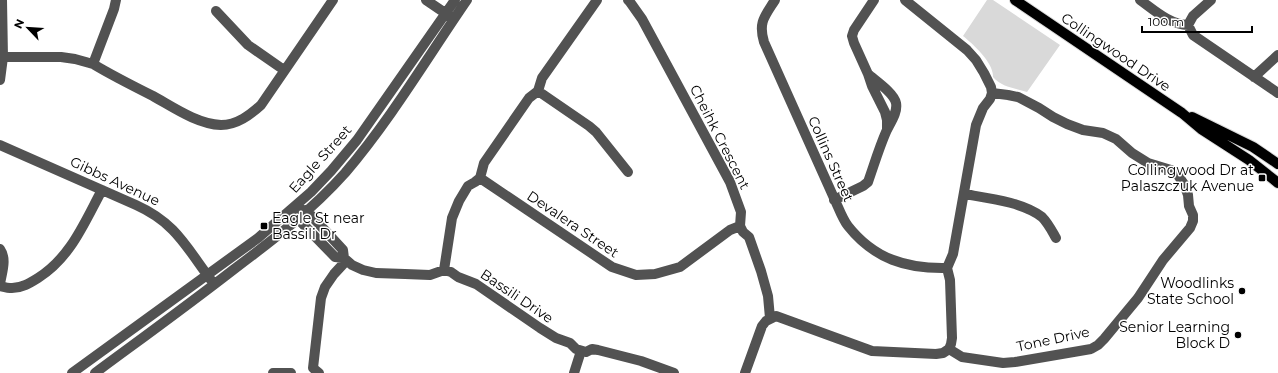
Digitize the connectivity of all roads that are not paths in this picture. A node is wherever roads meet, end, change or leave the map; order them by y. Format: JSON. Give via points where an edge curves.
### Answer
{"nodes":[{"id":1,"x":2,"y":0,"type":"edge"},
{"id":2,"x":116,"y":0,"type":"edge"},
{"id":3,"x":333,"y":0,"type":"edge"},
{"id":4,"x":426,"y":0,"type":"edge"},
{"id":5,"x":455,"y":0,"type":"edge"},
{"id":6,"x":468,"y":0,"type":"edge"},
{"id":7,"x":597,"y":0,"type":"edge"},
{"id":8,"x":628,"y":0,"type":"edge"},
{"id":9,"x":775,"y":0,"type":"edge"},
{"id":10,"x":874,"y":0,"type":"edge"},
{"id":11,"x":905,"y":0,"type":"edge"},
{"id":12,"x":1015,"y":0,"type":"edge"},
{"id":13,"x":1140,"y":0,"type":"edge"},
{"id":14,"x":1211,"y":0,"type":"edge"},
{"id":15,"x":216,"y":11,"type":"dead end"},
{"id":16,"x":450,"y":16,"type":"junction"},
{"id":17,"x":1188,"y":24,"type":"junction"},
{"id":18,"x":1278,"y":55,"type":"edge"},
{"id":19,"x":3,"y":57,"type":"junction"},
{"id":20,"x":93,"y":64,"type":"junction"},
{"id":21,"x":284,"y":70,"type":"junction"},
{"id":22,"x":868,"y":74,"type":"junction"},
{"id":23,"x":1254,"y":77,"type":"junction"},
{"id":24,"x":0,"y":80,"type":"edge"},
{"id":25,"x":538,"y":91,"type":"junction"},
{"id":26,"x":992,"y":93,"type":"junction"},
{"id":27,"x":1278,"y":93,"type":"edge"},
{"id":28,"x":1182,"y":112,"type":"junction"},
{"id":29,"x":887,"y":131,"type":"junction"},
{"id":30,"x":0,"y":145,"type":"edge"},
{"id":31,"x":1278,"y":164,"type":"edge"},
{"id":32,"x":628,"y":172,"type":"dead end"},
{"id":33,"x":480,"y":178,"type":"junction"},
{"id":34,"x":1278,"y":183,"type":"edge"},
{"id":35,"x":102,"y":190,"type":"junction"},
{"id":36,"x":964,"y":194,"type":"junction"},
{"id":37,"x":834,"y":200,"type":"junction"},
{"id":38,"x":294,"y":208,"type":"junction"},
{"id":39,"x":307,"y":211,"type":"junction"},
{"id":40,"x":298,"y":219,"type":"junction"},
{"id":41,"x":740,"y":226,"type":"junction"},
{"id":42,"x":1056,"y":238,"type":"dead end"},
{"id":43,"x":0,"y":249,"type":"edge"},
{"id":44,"x":345,"y":260,"type":"junction"},
{"id":45,"x":947,"y":268,"type":"junction"},
{"id":46,"x":444,"y":270,"type":"junction"},
{"id":47,"x":207,"y":276,"type":"junction"},
{"id":48,"x":0,"y":285,"type":"edge"},
{"id":49,"x":214,"y":285,"type":"junction"},
{"id":50,"x":770,"y":318,"type":"junction"},
{"id":51,"x":949,"y":349,"type":"junction"},
{"id":52,"x":581,"y":351,"type":"junction"},
{"id":53,"x":312,"y":371,"type":"edge"},
{"id":54,"x":72,"y":373,"type":"edge"},
{"id":55,"x":95,"y":373,"type":"edge"},
{"id":56,"x":274,"y":373,"type":"edge"},
{"id":57,"x":291,"y":373,"type":"edge"},
{"id":58,"x":574,"y":373,"type":"edge"},
{"id":59,"x":674,"y":373,"type":"edge"},
{"id":60,"x":745,"y":373,"type":"edge"}],
"edges":[{"from":1,"to":19,"type":"street"},
{"from":2,"to":20,"type":"street"},
{"from":3,"to":21,"type":"street"},
{"from":4,"to":16,"type":"street"},
{"from":5,"to":16,"type":"street","name":"Eagle Street"},
{"from":6,"to":16,"type":"street","name":"Eagle Street"},
{"from":7,"to":25,"type":"street","via":[[542,78]]},
{"from":8,"to":41,"type":"street","name":"Cheihk Crescent","via":[[642,18],[730,182],[741,212]]},
{"from":9,"to":37,"type":"street","name":"Collins Street","via":[[762,23],[761,32]]},
{"from":10,"to":22,"type":"street","via":[[852,36]]},
{"from":11,"to":26,"type":"street","via":[[967,50],[984,73]]},
{"from":12,"to":28,"type":"main road","name":"Collingwood Drive"},
{"from":13,"to":17,"type":"street","via":[[1172,22]]},
{"from":14,"to":17,"type":"street"},
{"from":15,"to":21,"type":"street","via":[[248,45]]},
{"from":16,"to":38,"type":"street","name":"Eagle Street","via":[[357,140]]},
{"from":16,"to":39,"type":"street","name":"Eagle Street","via":[[409,87],[364,149],[344,174]]},
{"from":17,"to":23,"type":"street","via":[[1193,35]]},
{"from":18,"to":23,"type":"street"},
{"from":19,"to":20,"type":"street","via":[[61,57]]},
{"from":19,"to":24,"type":"street"},
{"from":20,"to":21,"type":"street","via":[[196,119],[223,125],[252,114]]},
{"from":22,"to":29,"type":"street","via":[[885,112]]},
{"from":22,"to":29,"type":"street","via":[[891,94],[896,102],[892,122]]},
{"from":23,"to":27,"type":"street"},
{"from":25,"to":32,"type":"street","via":[[596,132]]},
{"from":25,"to":33,"type":"street","via":[[528,98],[484,163]]},
{"from":26,"to":36,"type":"street","via":[[976,125]]},
{"from":26,"to":51,"type":"street","name":"Tone Drive","via":[[1018,97],[1067,124],[1083,130],[1103,132],[1148,162],[1171,170],[1184,184],[1193,221],[1138,298],[1104,339],[1091,349],[1003,363],[962,358]]},
{"from":28,"to":31,"type":"main road","name":"Collingwood Drive","via":[[1253,147]]},
{"from":28,"to":34,"type":"main road","name":"Collingwood Drive"},
{"from":29,"to":37,"type":"street","via":[[868,182]]},
{"from":30,"to":35,"type":"street","name":"Gibbs Avenue"},
{"from":33,"to":41,"type":"street","name":"Devalera Street","via":[[612,267],[636,275],[655,274],[680,267],[730,230]]},
{"from":33,"to":46,"type":"street","via":[[468,186],[452,218]]},
{"from":35,"to":47,"type":"street","name":"Gibbs Avenue","via":[[148,210],[162,220],[178,235]]},
{"from":35,"to":48,"type":"street","via":[[72,246],[61,260],[27,285],[12,288]]},
{"from":36,"to":42,"type":"street","via":[[1012,203],[1028,210],[1042,217]]},
{"from":36,"to":45,"type":"street","via":[[953,254]]},
{"from":37,"to":45,"type":"street","name":"Collins Street","via":[[847,225],[863,244],[882,256],[910,266]]},
{"from":38,"to":39,"type":"street"},
{"from":38,"to":40,"type":"street"},
{"from":38,"to":47,"type":"street","name":"Eagle Street"},
{"from":39,"to":40,"type":"street","name":"Eagle Street"},
{"from":39,"to":44,"type":"street","via":[[343,250]]},
{"from":40,"to":44,"type":"street","via":[[335,257]]},
{"from":40,"to":49,"type":"street","name":"Eagle Street"},
{"from":41,"to":50,"type":"street","via":[[749,237],[761,271],[768,296]]},
{"from":43,"to":48,"type":"street","via":[[4,260]]},
{"from":44,"to":46,"type":"street","via":[[363,270],[376,273],[430,275]]},
{"from":44,"to":53,"type":"street","via":[[325,287],[321,298]]},
{"from":45,"to":51,"type":"street","via":[[950,280],[952,338]]},
{"from":46,"to":52,"type":"street","name":"Bassili Drive","via":[[476,284],[540,328]]},
{"from":47,"to":49,"type":"street","name":"Gibbs Avenue"},
{"from":47,"to":54,"type":"street","name":"Eagle Street"},
{"from":49,"to":55,"type":"street","name":"Eagle Street"},
{"from":50,"to":51,"type":"street","via":[[782,317],[872,352],[943,354]]},
{"from":50,"to":60,"type":"street","via":[[762,326]]},
{"from":52,"to":58,"type":"street"},
{"from":52,"to":59,"type":"street","via":[[598,350]]},
{"from":56,"to":57,"type":"street"}]}
